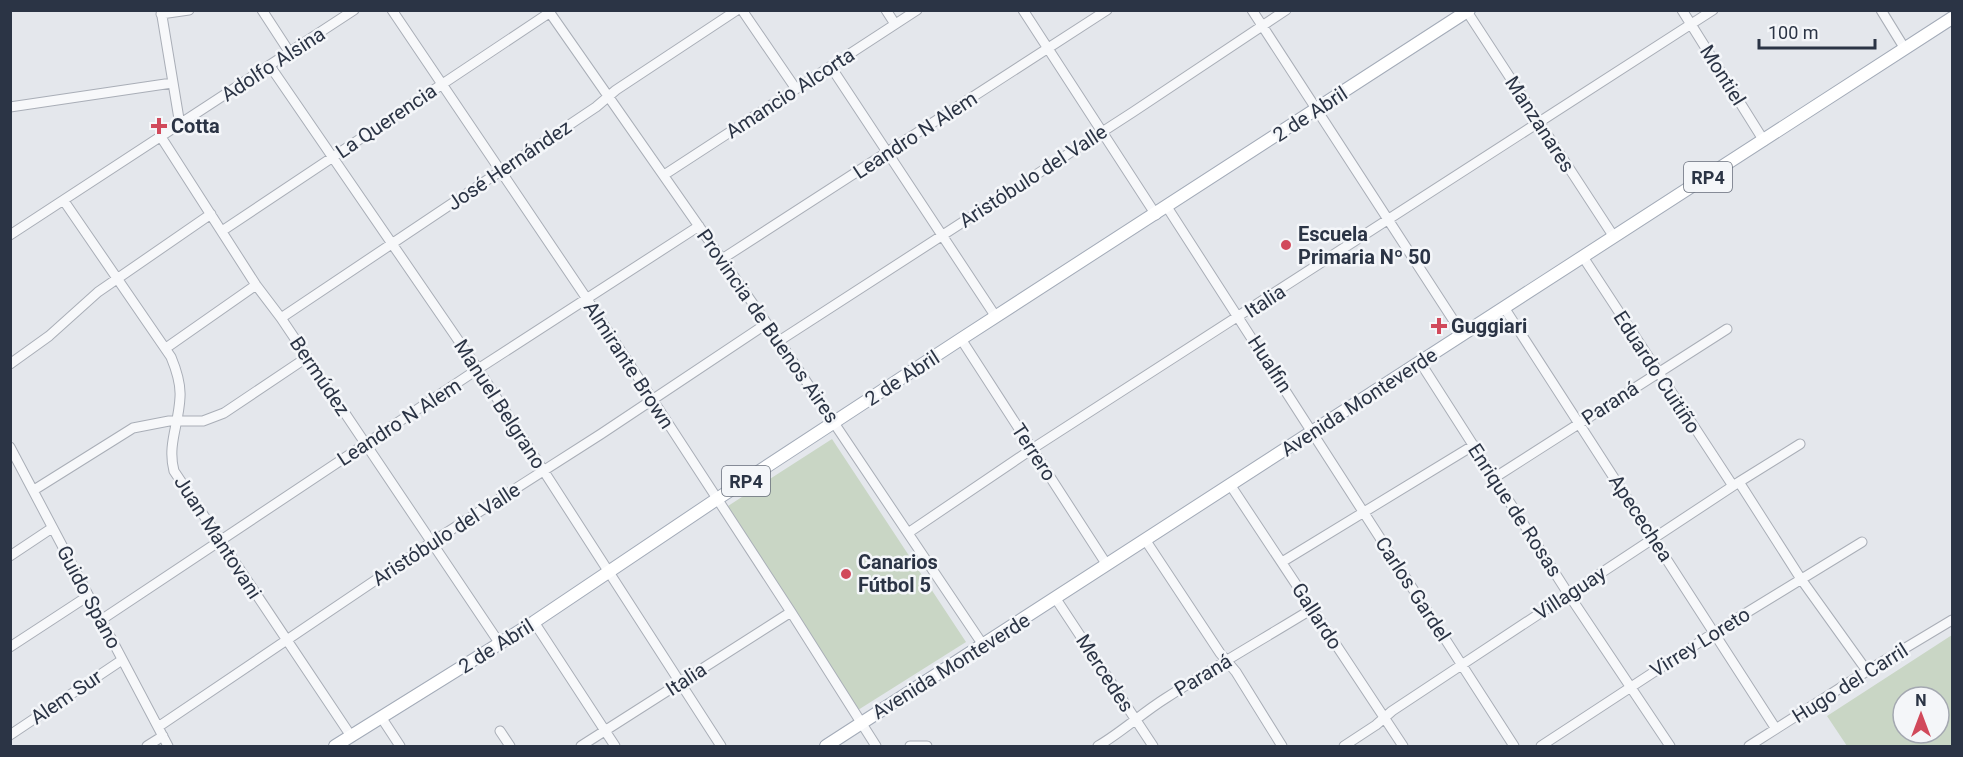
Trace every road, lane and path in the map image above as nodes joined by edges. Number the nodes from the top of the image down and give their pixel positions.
1 (189, 10) edge
2 (262, 10) edge
3 (354, 10) edge
4 (392, 10) edge
5 (737, 10) edge
6 (742, 10) edge
7 (886, 10) edge
8 (917, 10) edge
9 (1023, 10) edge
10 (1107, 10) edge
11 (1252, 10) edge
12 (1286, 10) edge
13 (1682, 10) edge
14 (1713, 10) edge
15 (1881, 10) edge
16 (1468, 11) edge
17 (161, 12) edge
18 (548, 12) edge
19 (1953, 18) edge
20 (895, 24) junction
21 (1691, 25) junction
22 (1262, 26) junction
23 (1048, 48) junction
24 (1905, 49) junction
25 (290, 53) junction
26 (270, 66) junction
27 (831, 67) junction
28 (172, 83) junction
29 (441, 84) junction
30 (796, 89) junction
31 (608, 96) junction
32 (10, 107) edge
33 (1316, 110) junction
34 (1539, 122) junction
35 (180, 125) junction
36 (1102, 131) junction
37 (161, 137) junction
38 (1764, 141) junction
39 (888, 153) junction
40 (333, 157) junction
41 (500, 171) junction
42 (663, 175) junction
43 (64, 201) junction
44 (1167, 207) junction
45 (211, 214) junction
46 (1156, 214) junction
47 (1389, 221) junction
48 (699, 226) junction
49 (222, 231) junction
50 (11, 233) edge
51 (942, 234) junction
52 (1614, 237) junction
53 (392, 244) junction
54 (1582, 257) junction
55 (722, 259) junction
56 (116, 278) junction
57 (256, 285) junction
58 (587, 299) junction
59 (1505, 309) junction
60 (996, 317) junction
61 (1239, 317) junction
62 (281, 318) junction
63 (766, 324) junction
64 (1727, 328) dead end
65 (1463, 335) junction
66 (961, 339) junction
67 (779, 341) junction
68 (166, 348) junction
69 (306, 358) junction
70 (1420, 362) junction
71 (10, 364) edge
72 (478, 369) junction
73 (1657, 372) junction
74 (652, 400) junction
75 (176, 421) junction
76 (835, 423) junction
77 (1579, 423) junction
78 (1313, 432) junction
79 (365, 444) junction
80 (1800, 444) dead end
81 (1474, 446) junction
82 (10, 447) edge
83 (1032, 449) junction
84 (543, 470) junction
85 (1494, 478) junction
86 (1736, 484) junction
87 (1231, 486) junction
88 (34, 490) junction
89 (717, 499) junction
90 (1363, 513) junction
91 (52, 528) junction
92 (908, 533) junction
93 (1654, 538) junction
94 (219, 541) junction
95 (1146, 541) junction
96 (432, 542) junction
97 (1862, 542) dead end
98 (10, 556) edge
99 (1282, 562) junction
100 (1107, 565) junction
101 (609, 572) junction
102 (1801, 579) junction
103 (1569, 595) junction
104 (88, 596) junction
105 (1056, 599) junction
106 (1312, 609) junction
107 (791, 612) junction
108 (101, 620) junction
109 (1952, 620) edge
110 (534, 622) junction
111 (1715, 633) junction
112 (286, 640) junction
113 (500, 644) junction
114 (983, 645) junction
115 (10, 647) edge
116 (122, 660) junction
117 (1227, 660) junction
118 (1463, 664) junction
119 (1867, 671) junction
120 (680, 682) junction
121 (1629, 687) junction
122 (381, 717) junction
123 (1385, 718) junction
124 (1135, 720) junction
125 (862, 723) junction
126 (158, 727) junction
127 (1776, 729) junction
128 (500, 730) dead end
129 (605, 731) junction
130 (10, 735) edge
131 (163, 736) junction
132 (351, 736) junction
133 (147, 747) edge
134 (168, 747) edge
135 (335, 747) edge
136 (400, 747) edge
137 (510, 747) edge
138 (581, 747) edge
139 (615, 747) edge
140 (721, 747) edge
141 (826, 747) edge
142 (876, 747) edge
143 (910, 747) edge
144 (927, 747) edge
145 (1098, 747) edge
146 (1153, 747) edge
147 (1282, 747) edge
148 (1344, 747) edge
149 (1403, 747) edge
150 (1514, 747) edge
151 (1541, 747) edge
152 (1670, 747) edge
153 (1749, 747) edge

1 - 17 street
2 - 25 street
3 - 25 street, Adolfo Alsina
4 - 29 street, Almirante Brown
5 - 31 street, José Hernández
6 - 30 street
7 - 20 street
8 - 20 street, Amancio Alcorta
9 - 23 street
10 - 23 street, Leandro N Alem
11 - 22 street
12 - 22 street, Aristóbulo del Valle
13 - 21 street, Montiel
14 - 21 street, Italia
15 - 24 street
16 - 33 main road, 2 de Abril / RP4
16 - 34 street, Manzanares
17 - 28 street
18 - 29 street, La Querencia
18 - 31 street, Provincia de Buenos Aires
19 - 24 main road, Avenida Monteverde / RP4
20 - 27 street, Amancio Alcorta
21 - 34 street, Italia
21 - 38 street, Montiel
22 - 33 street
22 - 36 street, Aristóbulo del Valle
23 - 36 street
23 - 39 street, Leandro N Alem
24 - 38 main road, Avenida Monteverde / RP4
25 - 26 street, Adolfo Alsina
26 - 35 street, Adolfo Alsina
26 - 40 street, Manuel Belgrano
27 - 30 street, Amancio Alcorta
27 - 39 street
28 - 32 street
28 - 35 street
29 - 40 street, La Querencia
29 - 41 street, Almirante Brown
30 - 42 street, Amancio Alcorta
31 - 41 street, José Hernández
31 - 42 street, Provincia de Buenos Aires
33 - 44 main road, 2 de Abril / RP4
33 - 47 street
34 - 47 street, Italia
34 - 52 street, Manzanares
35 - 37 street, Adolfo Alsina
36 - 46 street
36 - 51 street, Aristóbulo del Valle
37 - 43 street, Adolfo Alsina
37 - 45 street, Bermúdez
38 - 52 main road, Avenida Monteverde / RP4
39 - 51 street
39 - 55 street, Leandro N Alem
40 - 49 street, La Querencia
40 - 53 street, Manuel Belgrano
41 - 53 street, José Hernández
41 - 58 street, Almirante Brown
42 - 48 street, Provincia de Buenos Aires
43 - 50 street, Adolfo Alsina
43 - 56 street, Juan Mantovani
44 - 46 main road, 2 de Abril / RP4
44 - 61 street, Hualfin
45 - 49 street, Bermúdez
45 - 56 street
46 - 60 main road, 2 de Abril / RP4
47 - 61 street, Italia
47 - 65 street
48 - 55 street, Provincia de Buenos Aires
48 - 58 street, Leandro N Alem
49 - 57 street, Bermúdez
51 - 60 street
51 - 67 street, Aristóbulo del Valle
52 - 54 main road, Avenida Monteverde / RP4
53 - 62 street, José Hernández
53 - 72 street, Manuel Belgrano
54 - 59 main road, Avenida Monteverde / RP4
54 - 73 street, Eduardo Cuitiño
55 - 63 street, Provincia de Buenos Aires
56 - 68 street, Juan Mantovani
56 - 71 street
57 - 62 street, Bermúdez
57 - 68 street
58 - 72 street, Leandro N Alem
58 - 74 street, Almirante Brown
59 - 65 main road, Avenida Monteverde / RP4
59 - 77 street, Apecechea
60 - 66 main road, 2 de Abril / RP4
61 - 78 street, Hualfin
61 - 83 street, Italia
62 - 69 street, Bermúdez
63 - 67 street, Provincia de Buenos Aires
63 - 74 street, Aristóbulo del Valle
64 - 73 street, Paraná
65 - 70 main road, Avenida Monteverde / RP4
66 - 76 main road, 2 de Abril / RP4
66 - 83 street, Terrero
67 - 76 street, Provincia de Buenos Aires
68 - 75 street, Juan Mantovani
69 - 75 street
69 - 79 street, Bermúdez
70 - 78 main road, Avenida Monteverde / RP4
70 - 81 street, Enrique de Rosas
72 - 79 street, Leandro N Alem
72 - 84 street, Manuel Belgrano
73 - 77 street, Paraná
73 - 86 street, Eduardo Cuitiño
74 - 84 street, Aristóbulo del Valle
74 - 89 street, Almirante Brown
75 - 88 street
75 - 94 street, Juan Mantovani
76 - 89 main road, 2 de Abril / RP4
76 - 92 street, Provincia de Buenos Aires
77 - 85 street, Paraná
77 - 93 street, Apecechea
78 - 87 main road, Avenida Monteverde / RP4
78 - 90 street, Carlos Gardel
79 - 94 street, Leandro N Alem
79 - 96 street, Bermúdez
80 - 86 street, Villaguay
81 - 85 street, Enrique de Rosas
81 - 90 street
82 - 88 street, Guido Spano
83 - 92 street, Italia
83 - 100 street, Terrero
84 - 96 street, Aristóbulo del Valle
84 - 101 street, Manuel Belgrano
85 - 103 street, Enrique de Rosas
86 - 93 street, Villaguay
86 - 102 street, Eduardo Cuitiño
87 - 95 main road, Avenida Monteverde / RP4
87 - 99 street, Gallardo
88 - 91 street, Guido Spano
89 - 101 main road, 2 de Abril / RP4
89 - 107 street, Almirante Brown
90 - 99 street
90 - 118 street, Carlos Gardel
91 - 98 street
91 - 104 street, Guido Spano
92 - 114 street, Provincia de Buenos Aires
93 - 103 street, Villaguay
93 - 111 street, Apecechea
94 - 108 street, Leandro N Alem
94 - 112 street, Juan Mantovani
95 - 100 main road, Avenida Monteverde / RP4
95 - 117 street
96 - 112 street, Aristóbulo del Valle
96 - 113 street, Bermúdez
97 - 102 street, Virrey Loreto
99 - 106 street, Gallardo
100 - 105 main road, Avenida Monteverde / RP4
101 - 110 main road, 2 de Abril / RP4
101 - 120 street, Manuel Belgrano
102 - 111 street, Virrey Loreto
102 - 119 street, Eduardo Cuitiño
103 - 118 street, Villaguay
103 - 121 street, Enrique de Rosas
104 - 108 street, Guido Spano
104 - 115 street
105 - 114 main road, Avenida Monteverde / RP4
105 - 124 street, Mercedes
106 - 117 street, Paraná
106 - 123 street, Gallardo
107 - 120 street, Italia
107 - 125 street, Almirante Brown
108 - 116 street, Guido Spano
109 - 119 street, Hugo del Carril
110 - 113 main road, 2 de Abril / RP4
110 - 129 street
111 - 121 street, Virrey Loreto
111 - 127 street, Apecechea
112 - 126 street, Aristóbulo del Valle
112 - 132 street, Juan Mantovani
113 - 122 main road, 2 de Abril / RP4
114 - 125 main road, Avenida Monteverde / RP4
116 - 126 street, Guido Spano
116 - 130 street, Alem Sur
117 - 124 street, Paraná
117 - 147 street
118 - 123 street, Villaguay
118 - 150 street, Carlos Gardel
119 - 127 street, Hugo del Carril
120 - 129 street, Italia
120 - 140 street, Manuel Belgrano
121 - 151 street, Virrey Loreto
121 - 152 street, Enrique de Rosas
122 - 132 main road, 2 de Abril / RP4
122 - 136 street
123 - 148 street, Villaguay
123 - 149 street, Gallardo
124 - 145 street, Paraná
124 - 146 street, Mercedes
125 - 141 main road, Avenida Monteverde / RP4
125 - 142 street, Almirante Brown
126 - 131 street, Guido Spano
127 - 153 street, Hugo del Carril
128 - 137 street
129 - 138 street, Italia
129 - 139 street
131 - 133 street
131 - 134 street, Guido Spano
132 - 135 main road, 2 de Abril / RP4
143 - 144 street

